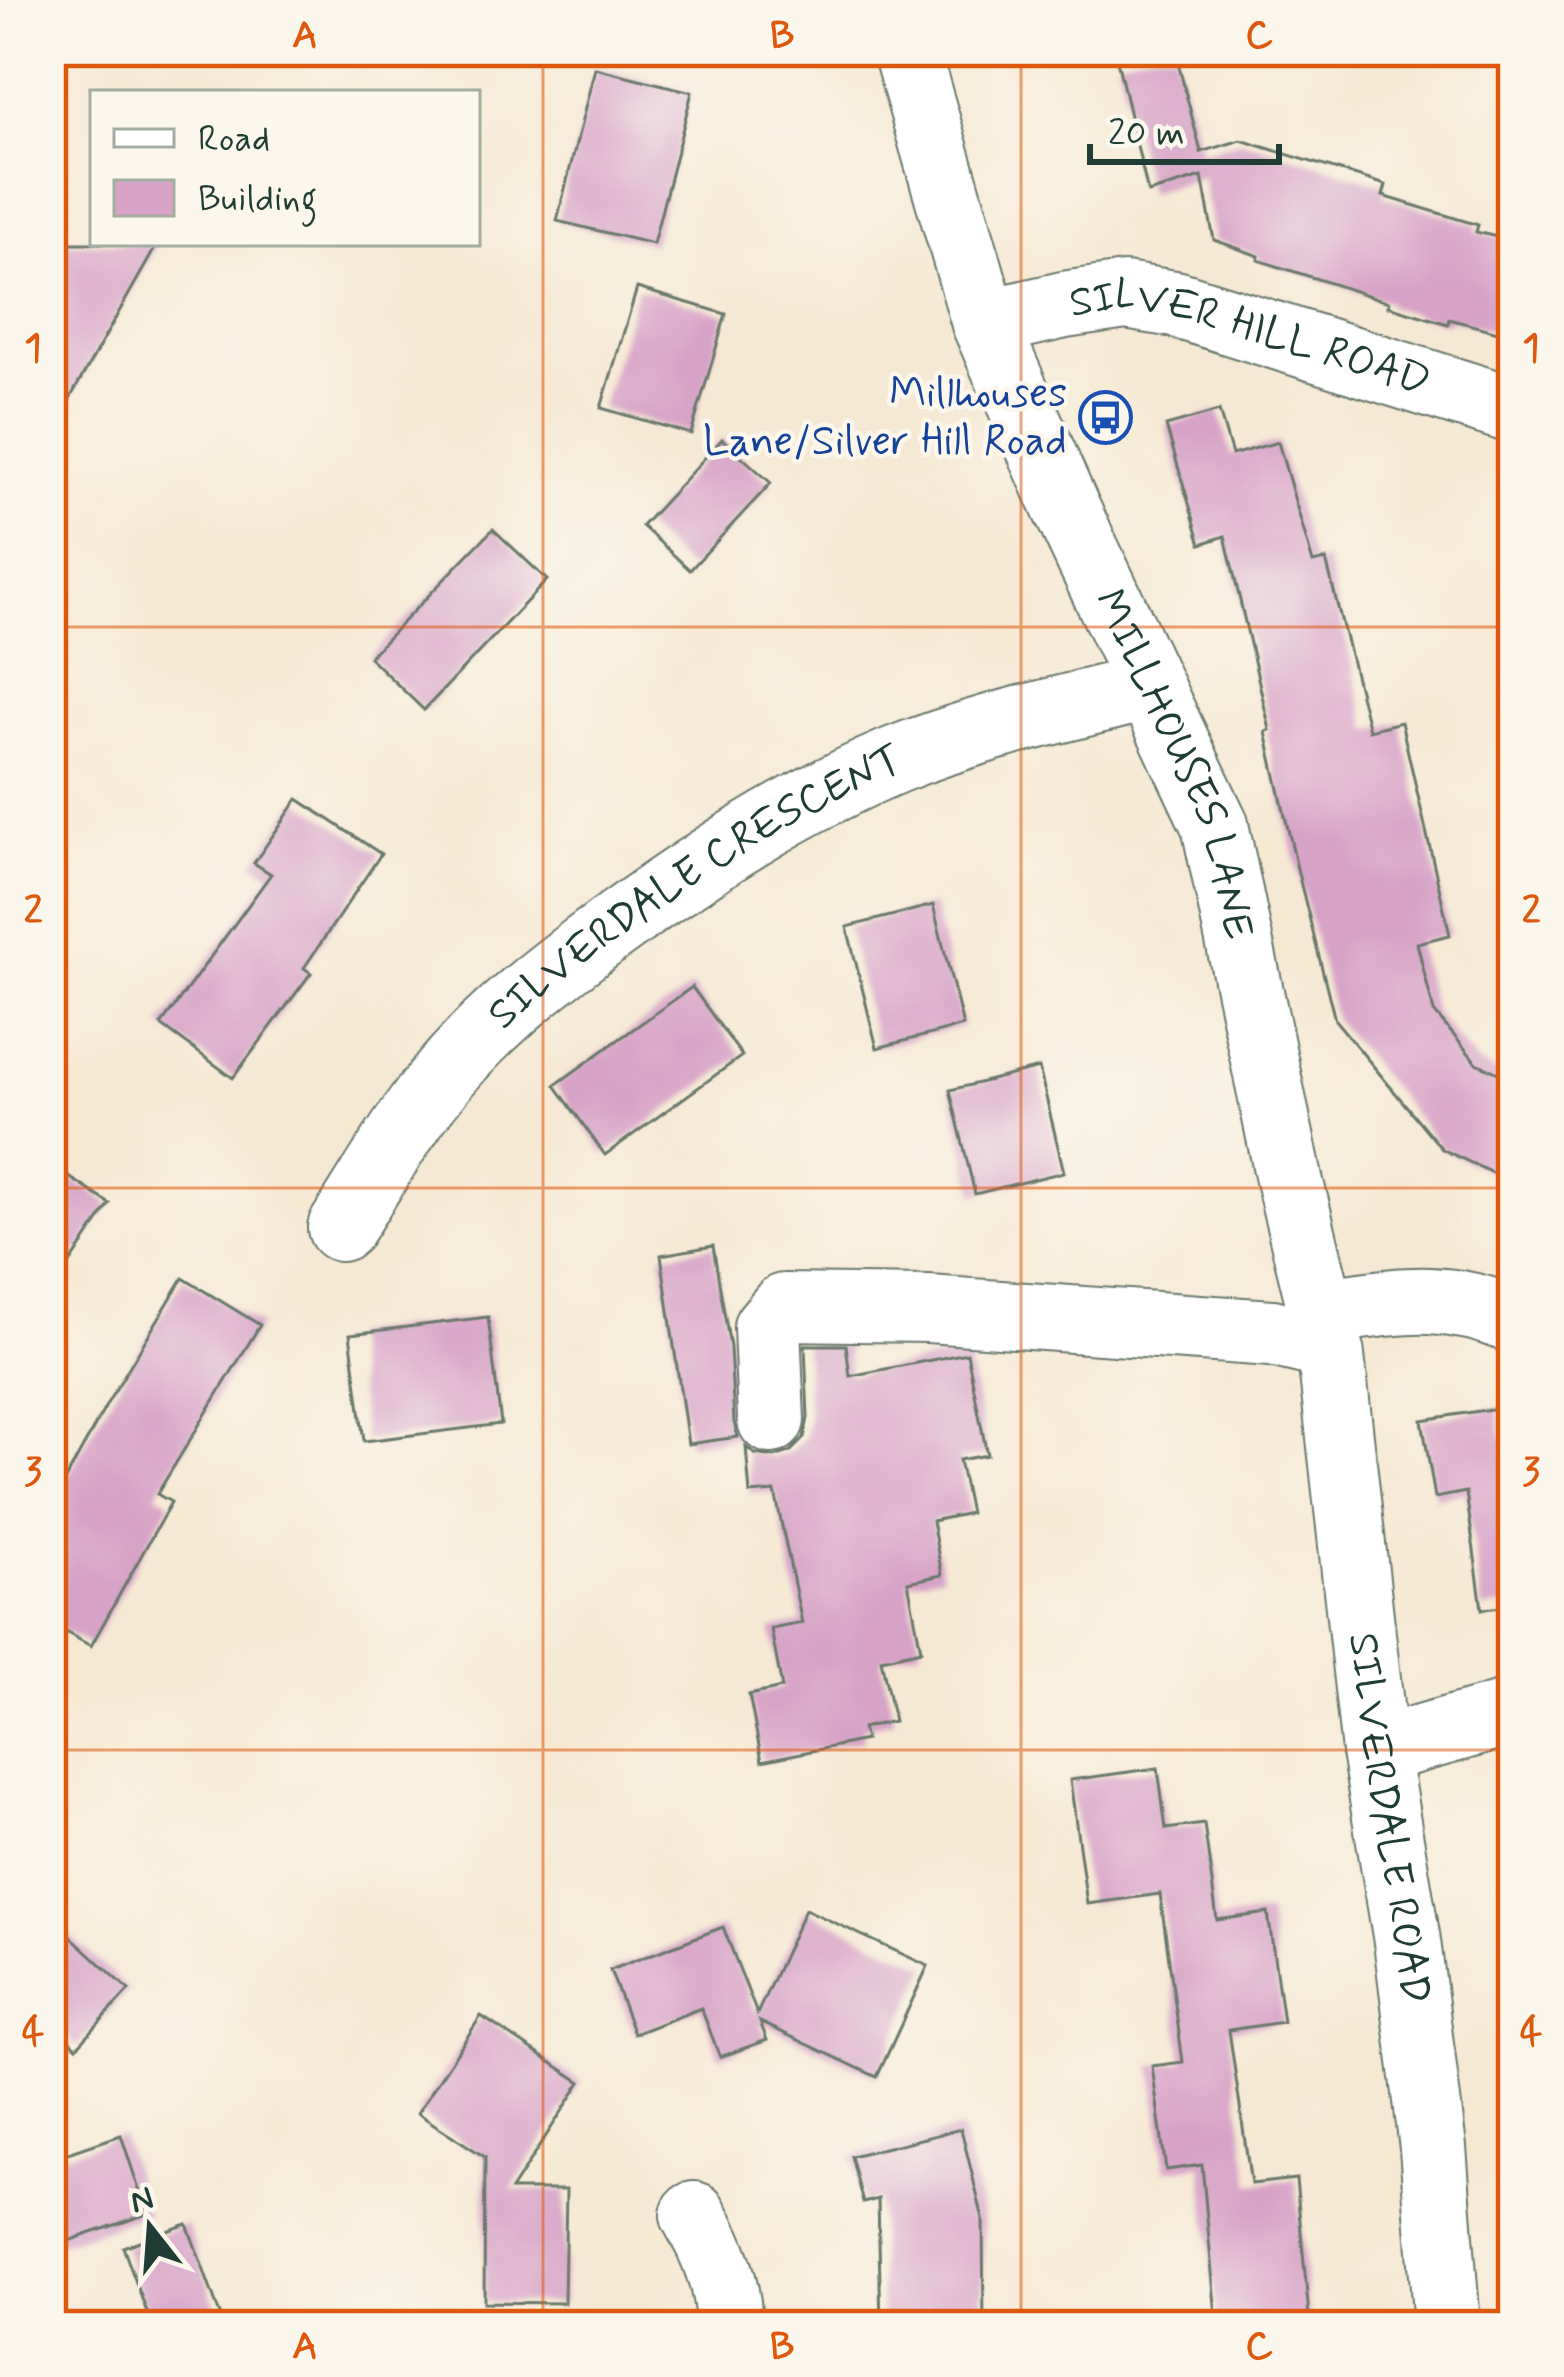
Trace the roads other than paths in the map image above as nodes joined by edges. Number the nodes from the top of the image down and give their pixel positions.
1 (906, 51) edge
2 (985, 323) junction
3 (1513, 410) edge
4 (1149, 687) junction
5 (341, 1228) dead end
6 (1513, 1320) edge
7 (1326, 1329) junction
8 (771, 1420) dead end
9 (1513, 1712) edge
10 (1375, 1751) junction
11 (694, 2215) dead end
12 (729, 2326) edge
13 (1447, 2326) edge

1 - 2 street, MILLHOUSES LANE
2 - 3 street, SILVER HILL ROAD
2 - 4 street, MILLHOUSES LANE
4 - 5 street, SILVERDALE CRESCENT
4 - 7 street, MILLHOUSES LANE
6 - 7 street
7 - 8 street
7 - 10 street, SILVERDALE ROAD
9 - 10 street
10 - 13 street, SILVERDALE ROAD
11 - 12 street

